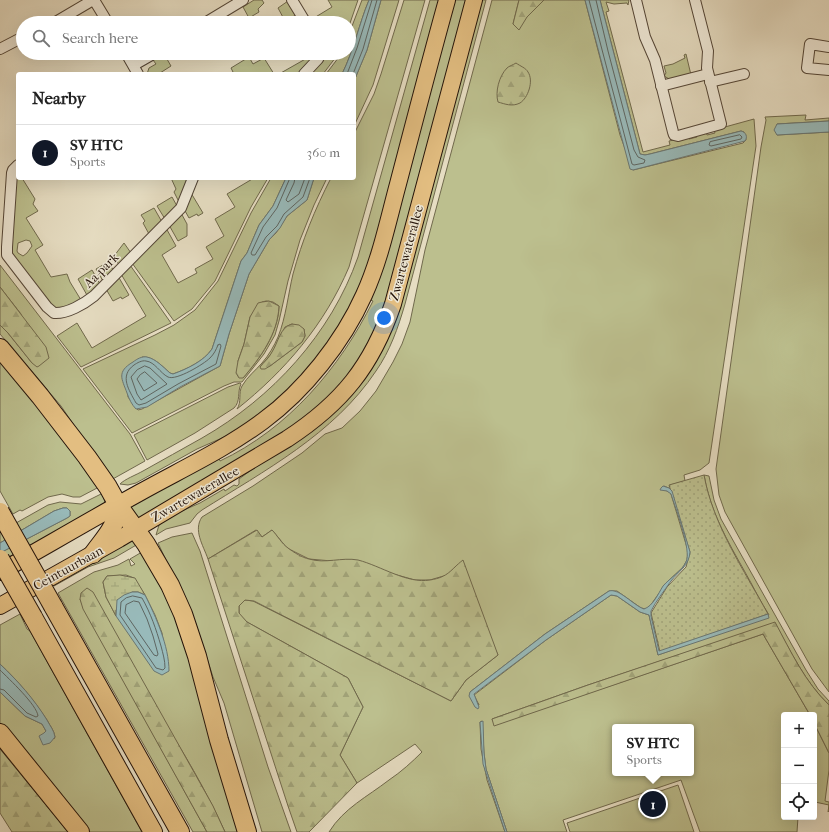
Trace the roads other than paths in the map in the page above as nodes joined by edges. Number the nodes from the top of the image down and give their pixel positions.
1 (94, 0) edge
2 (243, 0) edge
3 (292, 0) edge
4 (447, 0) edge
5 (474, 0) edge
6 (636, 0) edge
7 (695, 0) edge
8 (66, 16) edge
9 (104, 16) edge
10 (217, 16) edge
11 (302, 16) edge
12 (16, 41) edge
13 (829, 47) edge
14 (0, 49) edge
15 (130, 60) edge
16 (147, 60) edge
17 (318, 60) edge
18 (136, 70) edge
19 (829, 70) edge
20 (306, 72) edge
21 (744, 74) dead end
22 (709, 78) junction
23 (661, 86) junction
24 (16, 168) edge
25 (192, 180) edge
26 (0, 348) edge
27 (118, 505) junction
28 (0, 512) edge
29 (135, 530) junction
30 (93, 554) junction
31 (0, 559) edge
32 (0, 572) edge
33 (0, 606) edge
34 (0, 733) edge
35 (80, 832) edge
36 (153, 832) edge
37 (180, 832) edge
38 (247, 832) edge

1 - 8 street
1 - 9 street
2 - 10 street
3 - 11 street
4 - 27 main road, Zwartewaterallee
5 - 29 main road, Zwartewaterallee
6 - 23 street
7 - 22 street
12 - 14 street
13 - 19 street
15 - 18 street
16 - 18 street
17 - 20 street
21 - 22 street
22 - 23 street
22 - 23 street
24 - 25 street, Aa-park
26 - 27 highway
27 - 29 highway
27 - 30 highway
27 - 32 main road
28 - 37 highway, bridge
29 - 30 main road, Ceintuurbaan
29 - 38 highway
30 - 33 main road, Ceintuurbaan
31 - 36 highway, bridge
34 - 35 highway

